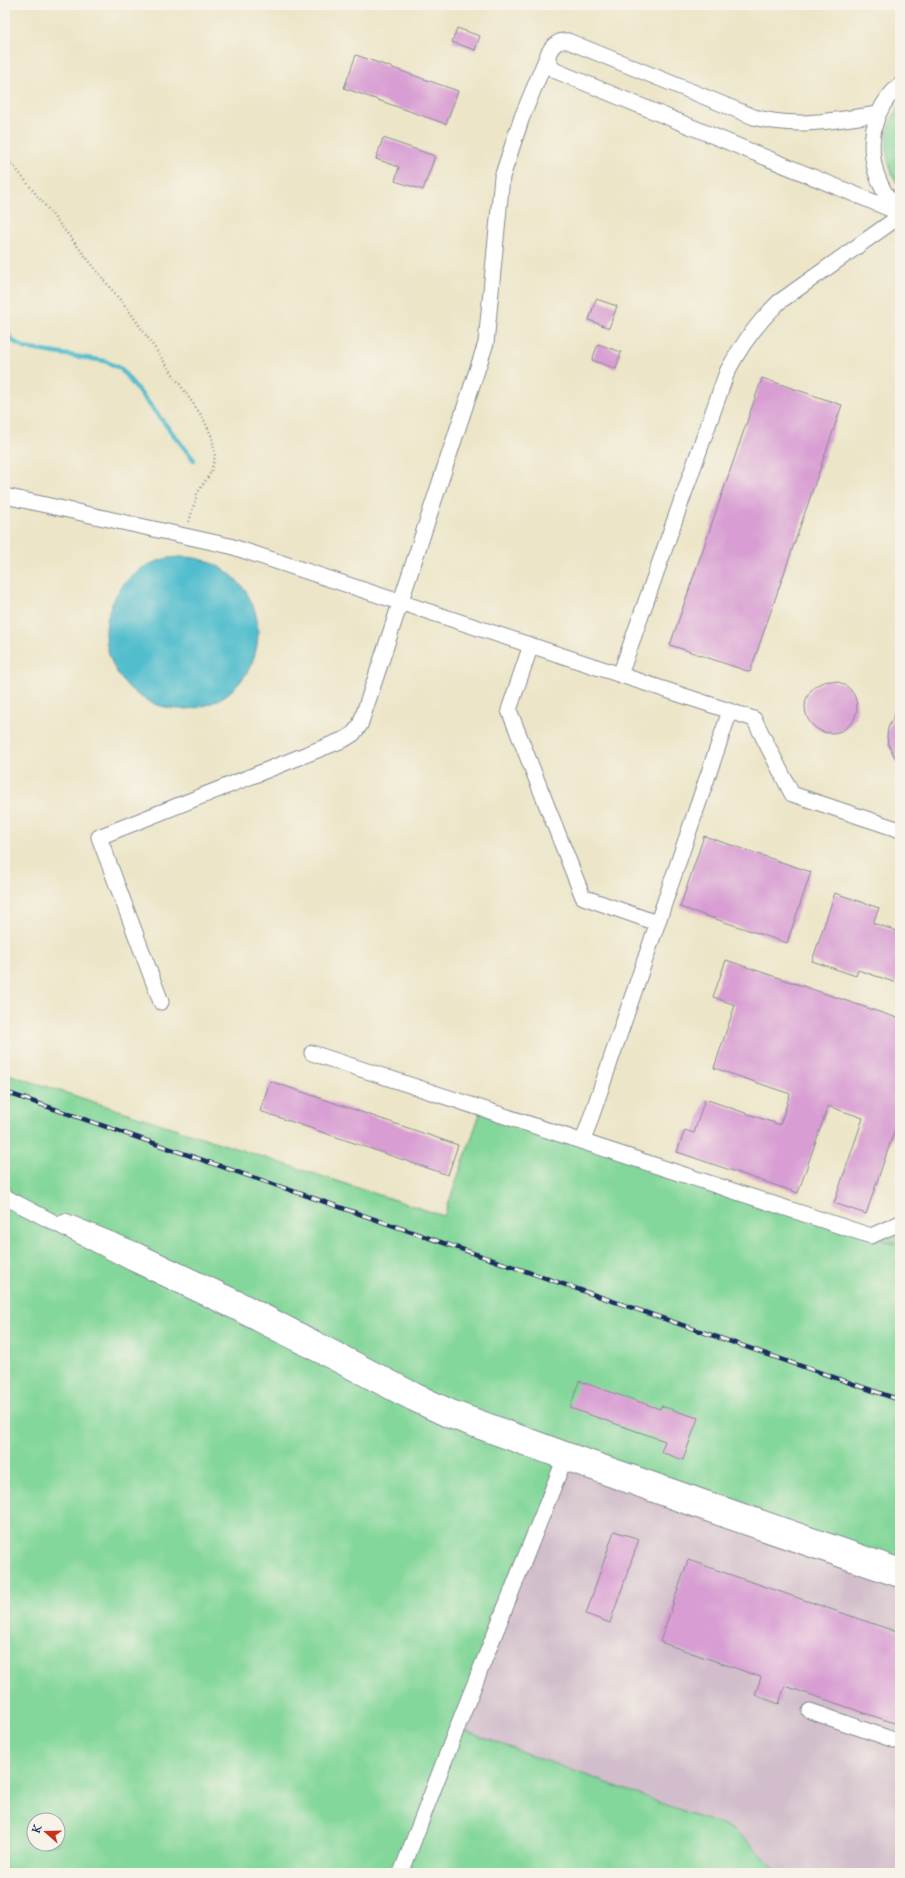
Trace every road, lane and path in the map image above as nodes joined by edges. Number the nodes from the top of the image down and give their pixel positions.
1 (549, 52) junction
2 (556, 72) junction
3 (900, 85) edge
4 (878, 114) junction
5 (522, 117) junction
6 (5, 155) edge
7 (900, 214) edge
8 (5, 496) edge
9 (185, 536) junction
10 (400, 602) junction
11 (531, 645) junction
12 (620, 675) junction
13 (730, 711) junction
14 (900, 830) edge
15 (657, 922) junction
16 (160, 1002) dead end
17 (312, 1053) dead end
18 (583, 1141) junction
19 (5, 1197) edge
20 (26, 1207) junction
21 (900, 1223) edge
22 (563, 1463) junction
23 (900, 1566) edge
24 (900, 1580) edge
25 (810, 1711) dead end
26 (900, 1742) edge
27 (401, 1873) edge

1 - 2 street
1 - 4 street
1 - 5 street
2 - 5 street
2 - 7 street
3 - 4 street
4 - 7 street
5 - 10 street
6 - 9 path
7 - 12 street
8 - 9 street
9 - 10 street
10 - 11 street
10 - 16 street
11 - 12 street
11 - 15 street
12 - 13 street
13 - 14 street
13 - 15 street
15 - 18 street
17 - 18 street
18 - 21 street
19 - 20 street
20 - 22 street
20 - 23 street
22 - 24 street
22 - 27 street
25 - 26 street

